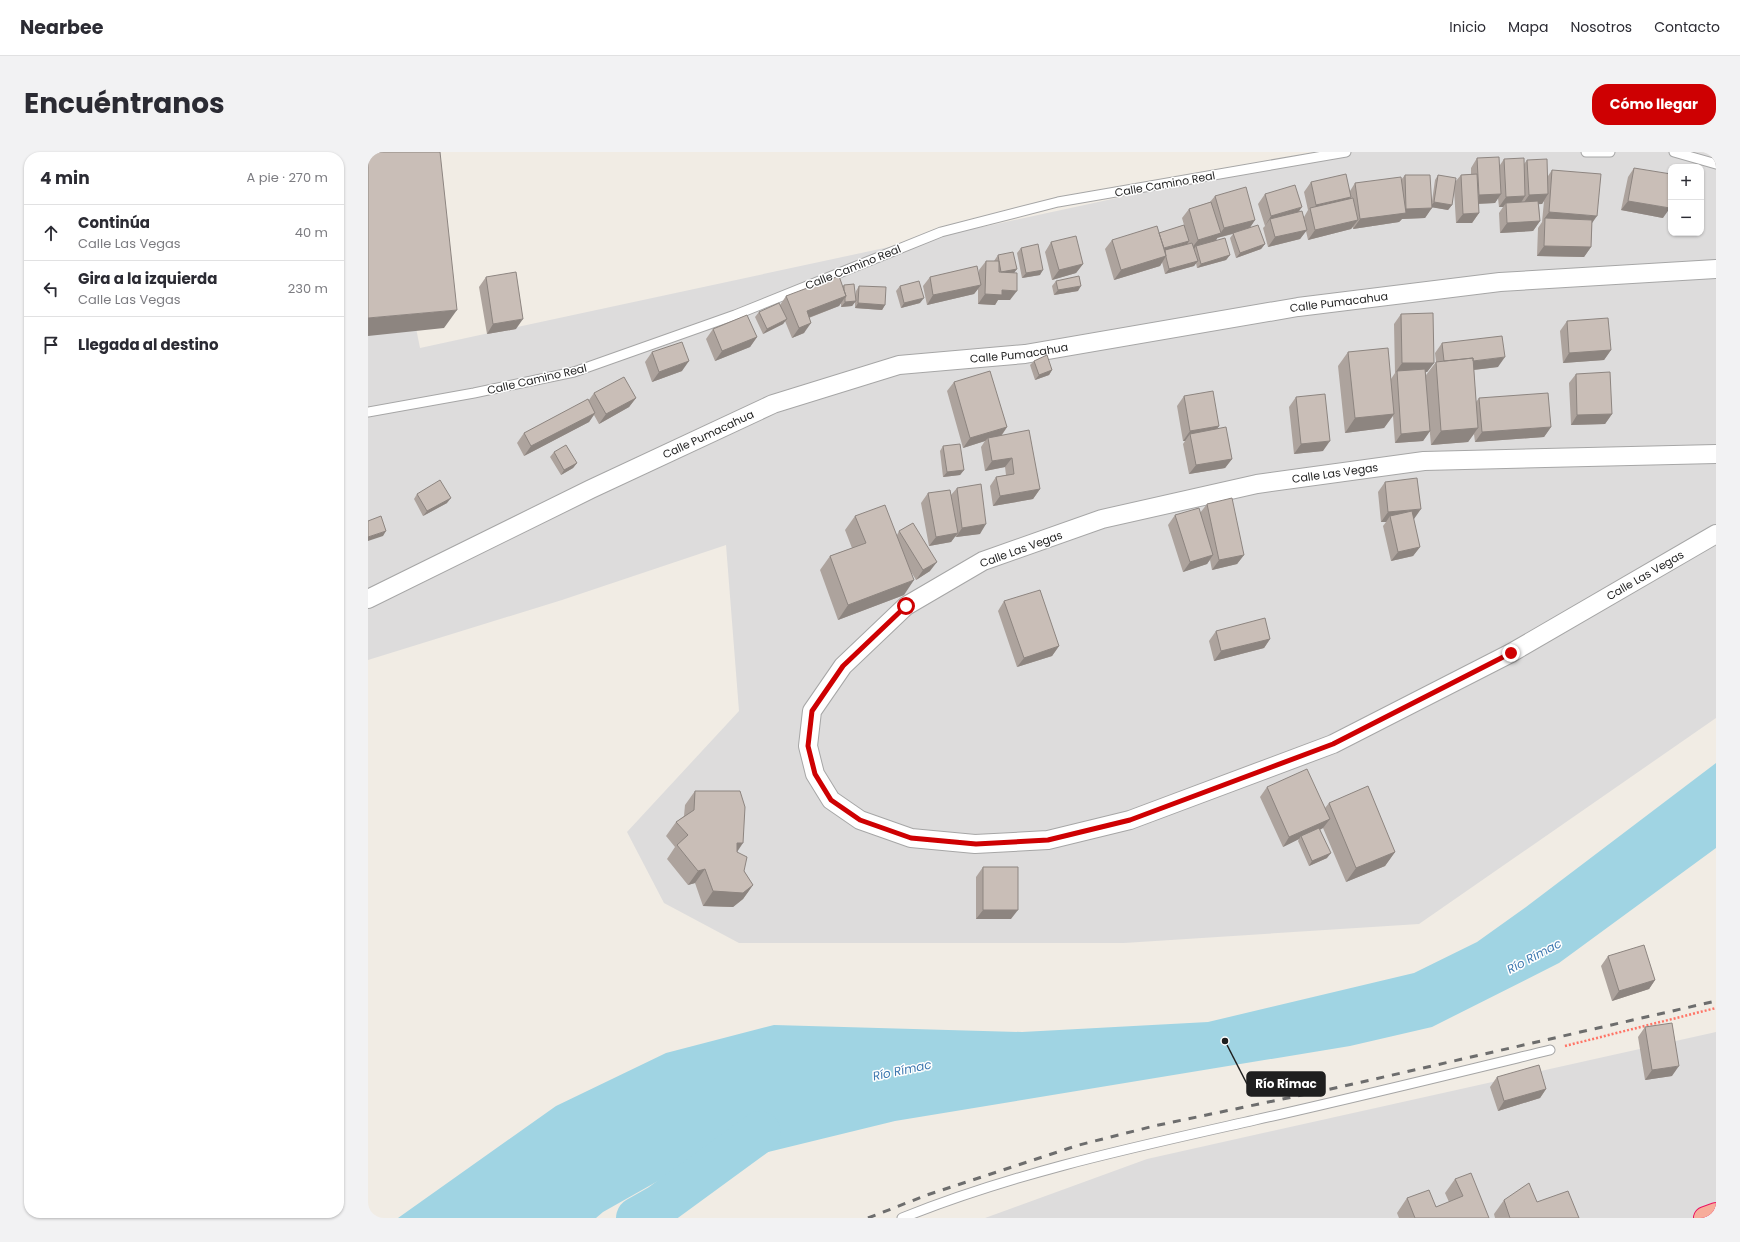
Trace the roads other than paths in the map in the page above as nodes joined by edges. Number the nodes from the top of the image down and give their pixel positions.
1 (1346, 152) edge
2 (1586, 152) edge
3 (1610, 152) edge
4 (1674, 152) edge
5 (1716, 164) edge
6 (1716, 269) edge
7 (368, 412) edge
8 (1716, 454) edge
9 (1716, 534) edge
10 (368, 599) edge
11 (1550, 1050) road end
12 (1716, 1214) edge
13 (902, 1218) edge
14 (1705, 1218) edge

1 - 7 lane, Calle Camino Real
2 - 3 lane
4 - 5 lane
6 - 10 street, Calle Pumacahua
8 - 9 street, Calle Las Vegas
11 - 13 lane
12 - 14 highway

